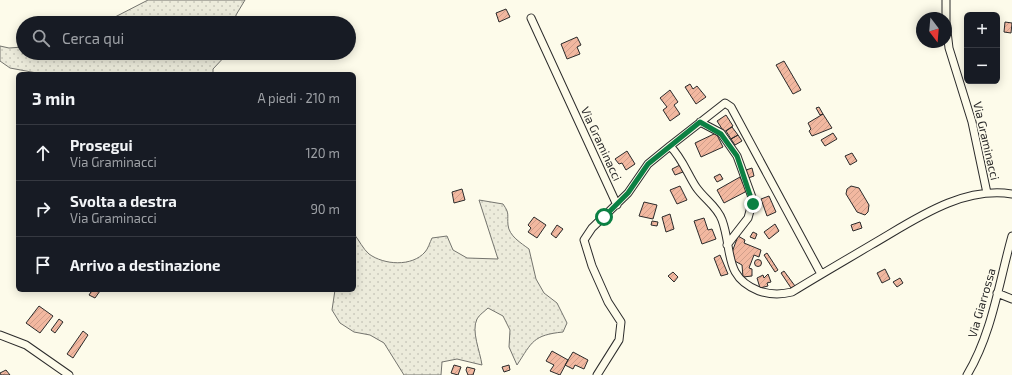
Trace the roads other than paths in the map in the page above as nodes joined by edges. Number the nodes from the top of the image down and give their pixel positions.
1 (946, 0) edge
2 (531, 18) dead end
3 (700, 122) junction
4 (670, 146) junction
5 (987, 193) junction
6 (1012, 194) edge
7 (617, 205) junction
8 (1012, 236) edge
9 (727, 245) junction
10 (1010, 254) edge
11 (821, 274) junction
12 (997, 293) junction
13 (1012, 299) edge
14 (0, 335) edge
15 (69, 375) edge
16 (597, 375) edge
17 (967, 375) edge

1 - 5 street, Via Graminacci
2 - 7 street, Via Graminacci
3 - 4 street, Via Graminacci
3 - 9 street
3 - 11 street, Via Graminacci
4 - 7 street, Via Graminacci
4 - 9 street, Via Graminacci
5 - 6 street, Via Graminacci
5 - 11 street, Via Graminacci
7 - 16 street
8 - 10 street, Via Giarrossa
9 - 11 street, Via Graminacci
10 - 12 street, Via Giarrossa
12 - 13 street
12 - 17 street, Via Giarrossa
14 - 15 street

